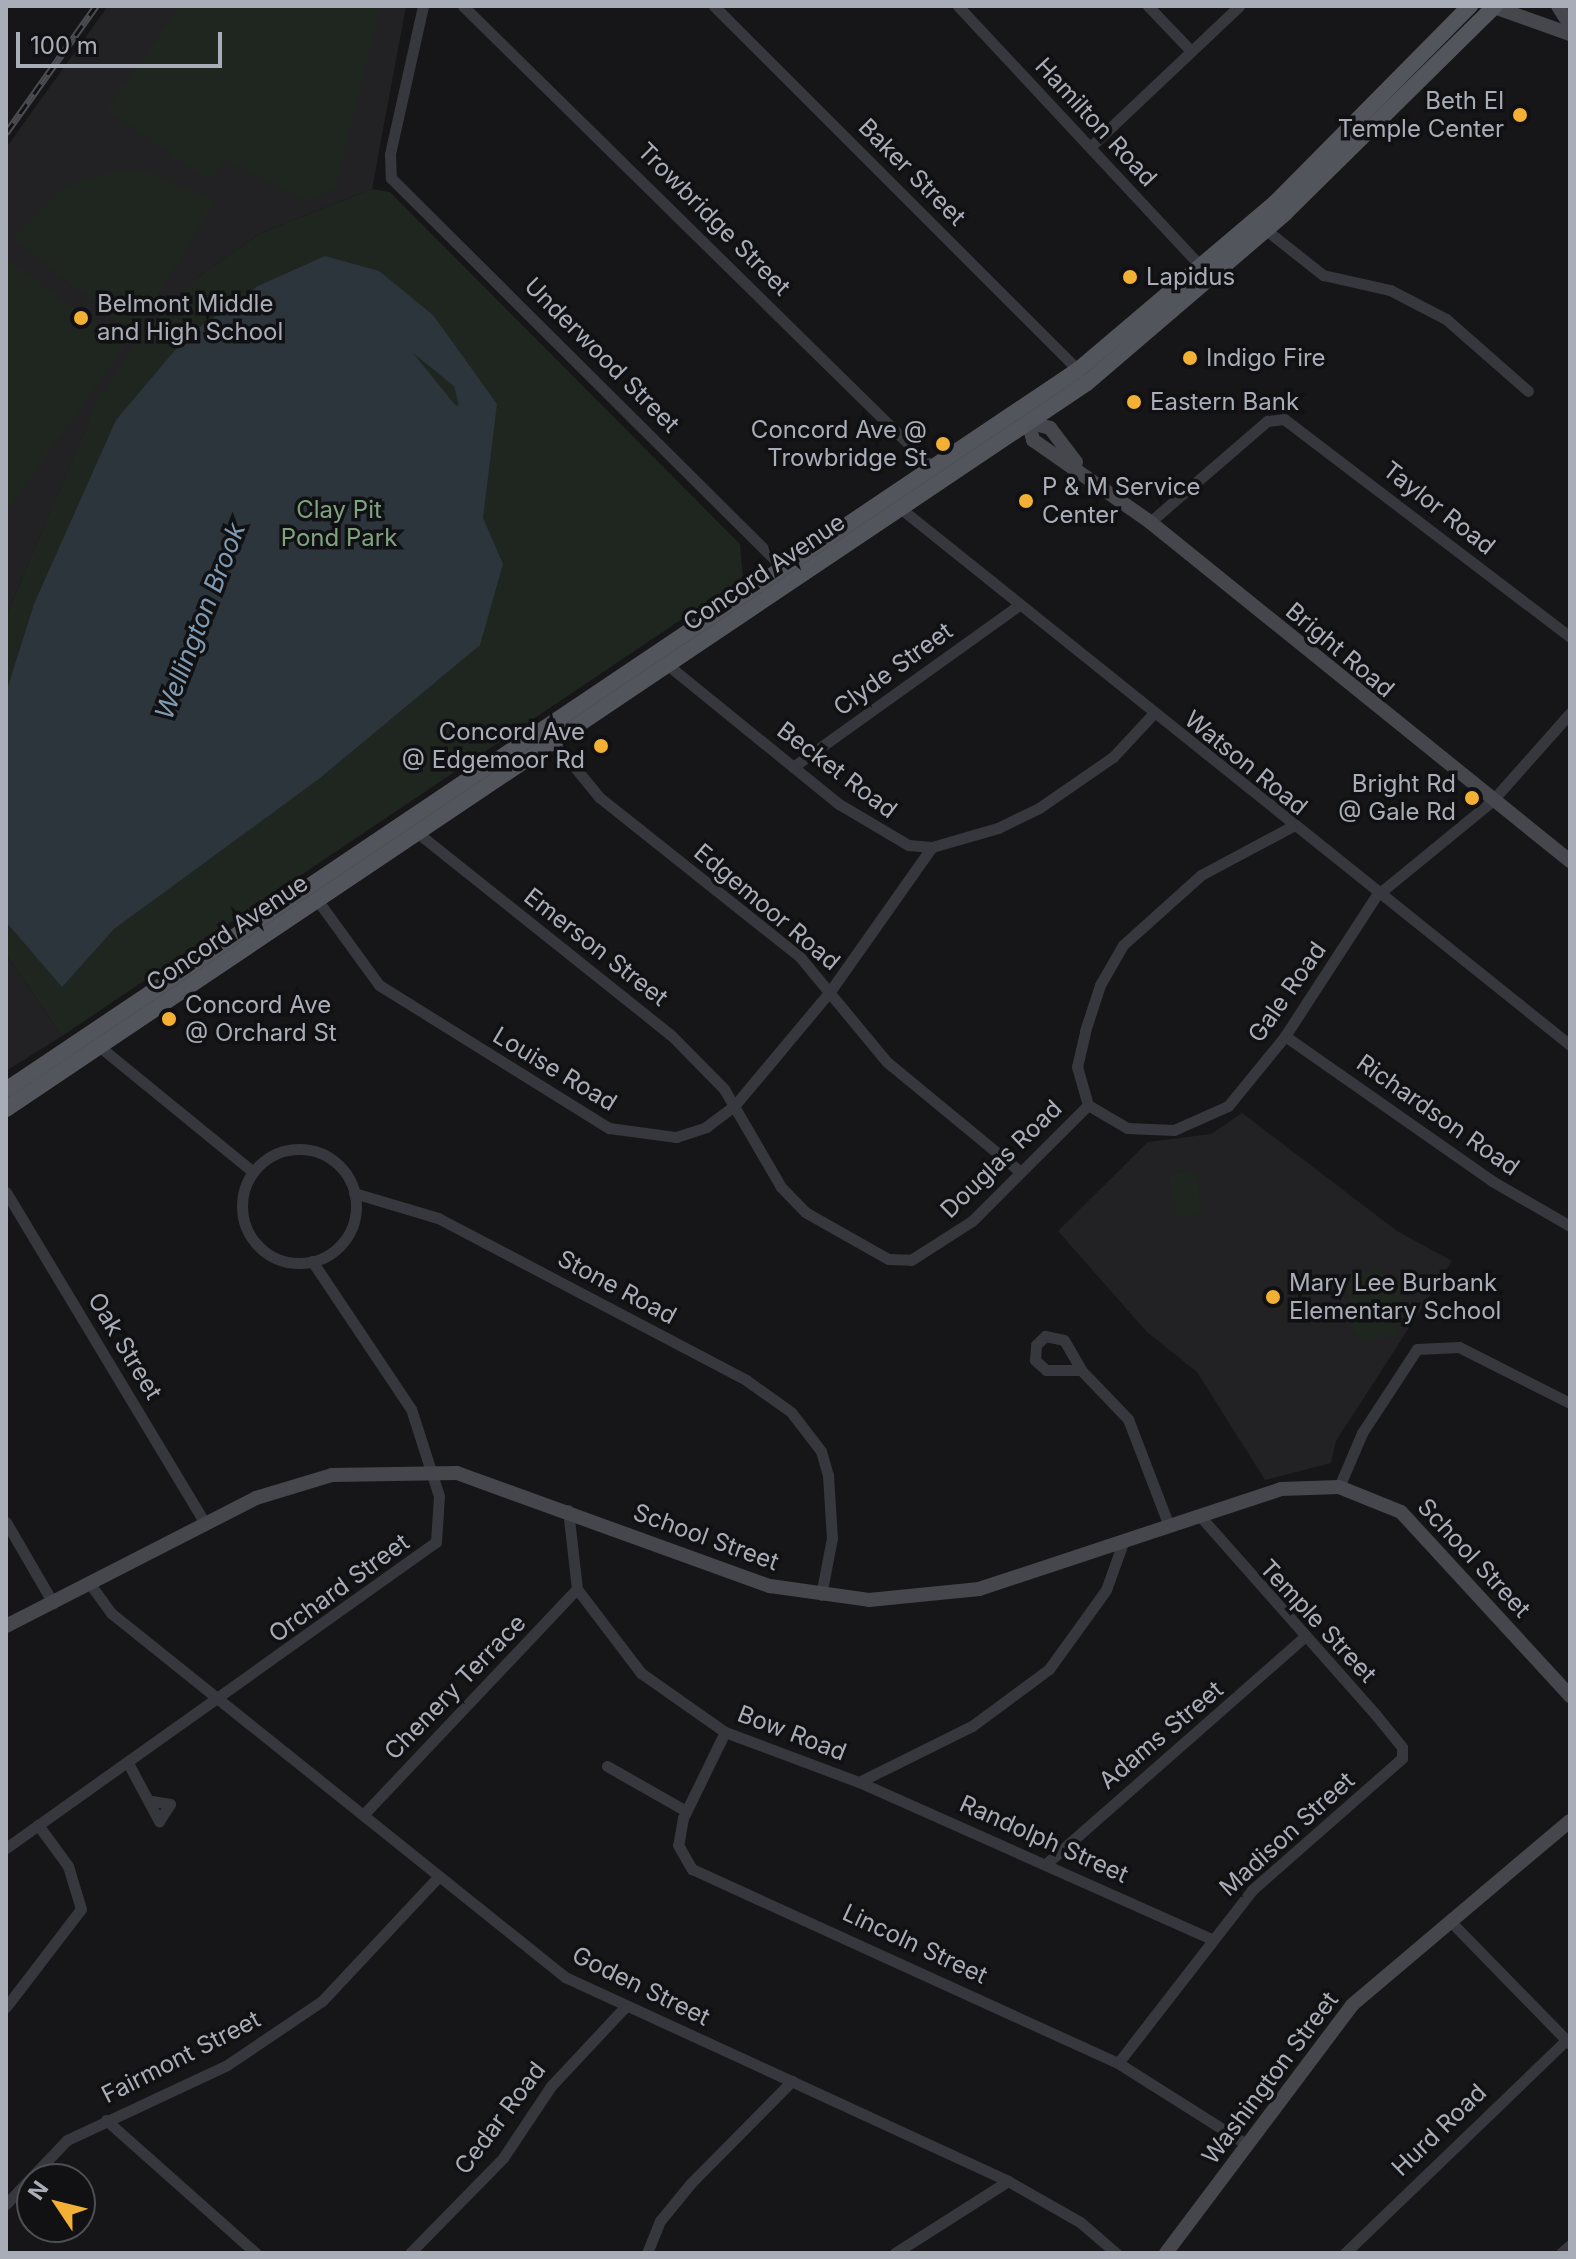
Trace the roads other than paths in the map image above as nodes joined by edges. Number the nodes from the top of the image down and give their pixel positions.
1 (423, 6) edge
2 (463, 6) edge
3 (714, 6) edge
4 (958, 6) edge
5 (1148, 6) edge
6 (1239, 6) edge
7 (1470, 6) edge
8 (1494, 6) edge
9 (1558, 6) edge
10 (1570, 25) edge
11 (1570, 34) edge
12 (1191, 51) junction
13 (1090, 147) junction
14 (1266, 230) junction
15 (1202, 268) junction
16 (1082, 377) junction
17 (1528, 391) dead end
18 (1022, 416) junction
19 (937, 472) junction
20 (894, 503) junction
21 (1150, 522) junction
22 (788, 575) junction
23 (1018, 606) junction
24 (1570, 637) edge
25 (662, 661) junction
26 (1570, 713) edge
27 (1152, 715) junction
28 (551, 736) junction
29 (793, 767) junction
30 (1492, 801) junction
31 (406, 823) junction
32 (1291, 827) junction
33 (419, 834) junction
34 (932, 847) junction
35 (1570, 861) edge
36 (313, 895) junction
37 (1376, 896) junction
38 (831, 990) junction
39 (1285, 1036) junction
40 (1570, 1045) edge
41 (100, 1047) junction
42 (6, 1090) edge
43 (735, 1105) junction
44 (1088, 1105) junction
45 (6, 1109) edge
46 (1019, 1171) junction
47 (253, 1172) junction
48 (6, 1192) edge
49 (354, 1193) junction
50 (1570, 1226) edge
51 (312, 1261) junction
52 (1081, 1370) dead end
53 (1570, 1403) edge
54 (432, 1471) junction
55 (1339, 1487) junction
56 (568, 1510) junction
57 (1199, 1515) junction
58 (6, 1522) edge
59 (205, 1523) junction
60 (1169, 1526) junction
61 (1122, 1545) junction
62 (90, 1584) junction
63 (577, 1589) junction
64 (821, 1595) junction
65 (53, 1603) junction
66 (6, 1626) edge
67 (1303, 1638) junction
68 (1570, 1696) edge
69 (221, 1698) junction
70 (725, 1732) junction
71 (1403, 1756) joint
72 (129, 1765) junction
73 (607, 1766) dead end
74 (859, 1782) junction
75 (153, 1801) dead end
76 (686, 1811) junction
77 (363, 1815) junction
78 (1570, 1821) edge
79 (38, 1825) junction
80 (6, 1848) edge
81 (1047, 1863) junction
82 (439, 1876) junction
83 (1454, 1925) junction
84 (1210, 1938) junction
85 (6, 2007) edge
86 (624, 2008) junction
87 (1568, 2042) edge
88 (1118, 2063) junction
89 (792, 2081) junction
90 (106, 2120) junction
91 (1246, 2144) junction
92 (1008, 2181) junction
93 (6, 2204) edge
94 (1570, 2245) edge
95 (898, 2252) edge
96 (256, 2253) edge
97 (410, 2253) edge
98 (647, 2253) edge
99 (1116, 2253) edge
100 (1166, 2253) edge
101 (1345, 2253) edge
102 (1561, 2253) edge

1 - 22 street, Underwood Street
2 - 19 street, Trowbridge Street
3 - 16 street, Baker Street
4 - 13 street, Hamilton Road
5 - 12 street
6 - 12 street
7 - 15 main road, Concord Avenue
8 - 11 street
8 - 14 main road, Concord Avenue
9 - 10 street
12 - 13 street
13 - 15 street, Hamilton Road
14 - 16 main road, Concord Avenue
14 - 17 street
15 - 16 main road, Concord Avenue
16 - 18 main road, Concord Avenue
18 - 19 main road, Concord Avenue
18 - 21 street, Bright Road
19 - 20 main road, Concord Avenue
20 - 22 main road, Concord Avenue
20 - 23 street, Watson Road
21 - 24 street, Taylor Road
21 - 30 street, Bright Road
22 - 25 main road, Concord Avenue
23 - 27 street, Watson Road
23 - 29 street, Clyde Street
25 - 28 main road, Concord Avenue
25 - 29 street, Becket Road
26 - 30 street, Gale Road
27 - 32 street, Watson Road
27 - 34 street
28 - 31 main road, Concord Avenue
28 - 33 main road, Concord Avenue
28 - 38 street, Edgemoor Road
29 - 34 street, Becket Road
30 - 35 street, Bright Road
30 - 37 street, Gale Road
31 - 33 main road
31 - 36 main road, Concord Avenue
32 - 37 street, Watson Road
32 - 44 street, Douglas Road
33 - 36 main road, Concord Avenue
33 - 43 street, Emerson Street
34 - 38 street, Louise Road
36 - 41 main road, Concord Avenue
36 - 42 main road, Concord Avenue
36 - 43 street, Louise Road
37 - 39 street, Gale Road
37 - 40 street, Watson Road
38 - 43 street, Louise Road
38 - 46 street, Edgemoor Road
39 - 44 street, Gale Road
39 - 50 street, Richardson Road
41 - 45 main road, Concord Avenue
41 - 47 street
43 - 46 street, Douglas Road
44 - 46 street, Douglas Road
47 - 49 street
47 - 51 street
48 - 59 street, Oak Street
49 - 51 street
49 - 64 street, Stone Road
51 - 54 street, Orchard Street
52 - 60 street
53 - 55 street
54 - 56 street, School Street
54 - 59 street, School Street
54 - 69 street, Orchard Street
55 - 57 street, School Street
55 - 68 street, School Street
56 - 63 street
56 - 64 street, School Street
57 - 60 street, School Street
57 - 67 street, Temple Street
58 - 65 street
59 - 62 street, School Street
60 - 61 street, School Street
61 - 64 street, School Street
61 - 74 street, Bow Road
62 - 65 street, School Street
62 - 69 street, Goden Street
63 - 70 street, Bow Road
63 - 77 street, Chenery Terrace
65 - 66 street, School Street
67 - 71 street, Temple Street
67 - 81 street, Adams Street
69 - 72 street, Orchard Street
69 - 77 street, Goden Street
70 - 74 street, Bow Road
70 - 76 street, Lincoln Street
71 - 84 street, Madison Street
72 - 75 street
72 - 79 street, Orchard Street
73 - 76 street
74 - 81 street, Randolph Street
76 - 88 street, Lincoln Street
77 - 82 street, Goden Street
78 - 83 street, Washington Street
79 - 80 street, Orchard Street
79 - 85 street
81 - 84 street, Randolph Street
82 - 86 street, Goden Street
82 - 90 street, Fairmont Street
83 - 87 street
83 - 91 street, Washington Street
84 - 88 street, Madison Street
86 - 89 street, Goden Street
86 - 97 street, Cedar Road
87 - 101 street, Hurd Road
88 - 91 street, Lincoln Street
89 - 92 street, Goden Street
89 - 98 street
90 - 93 street, Fairmont Street
90 - 96 street
91 - 100 street, Washington Street
92 - 95 street
92 - 99 street, Goden Street
94 - 102 street

